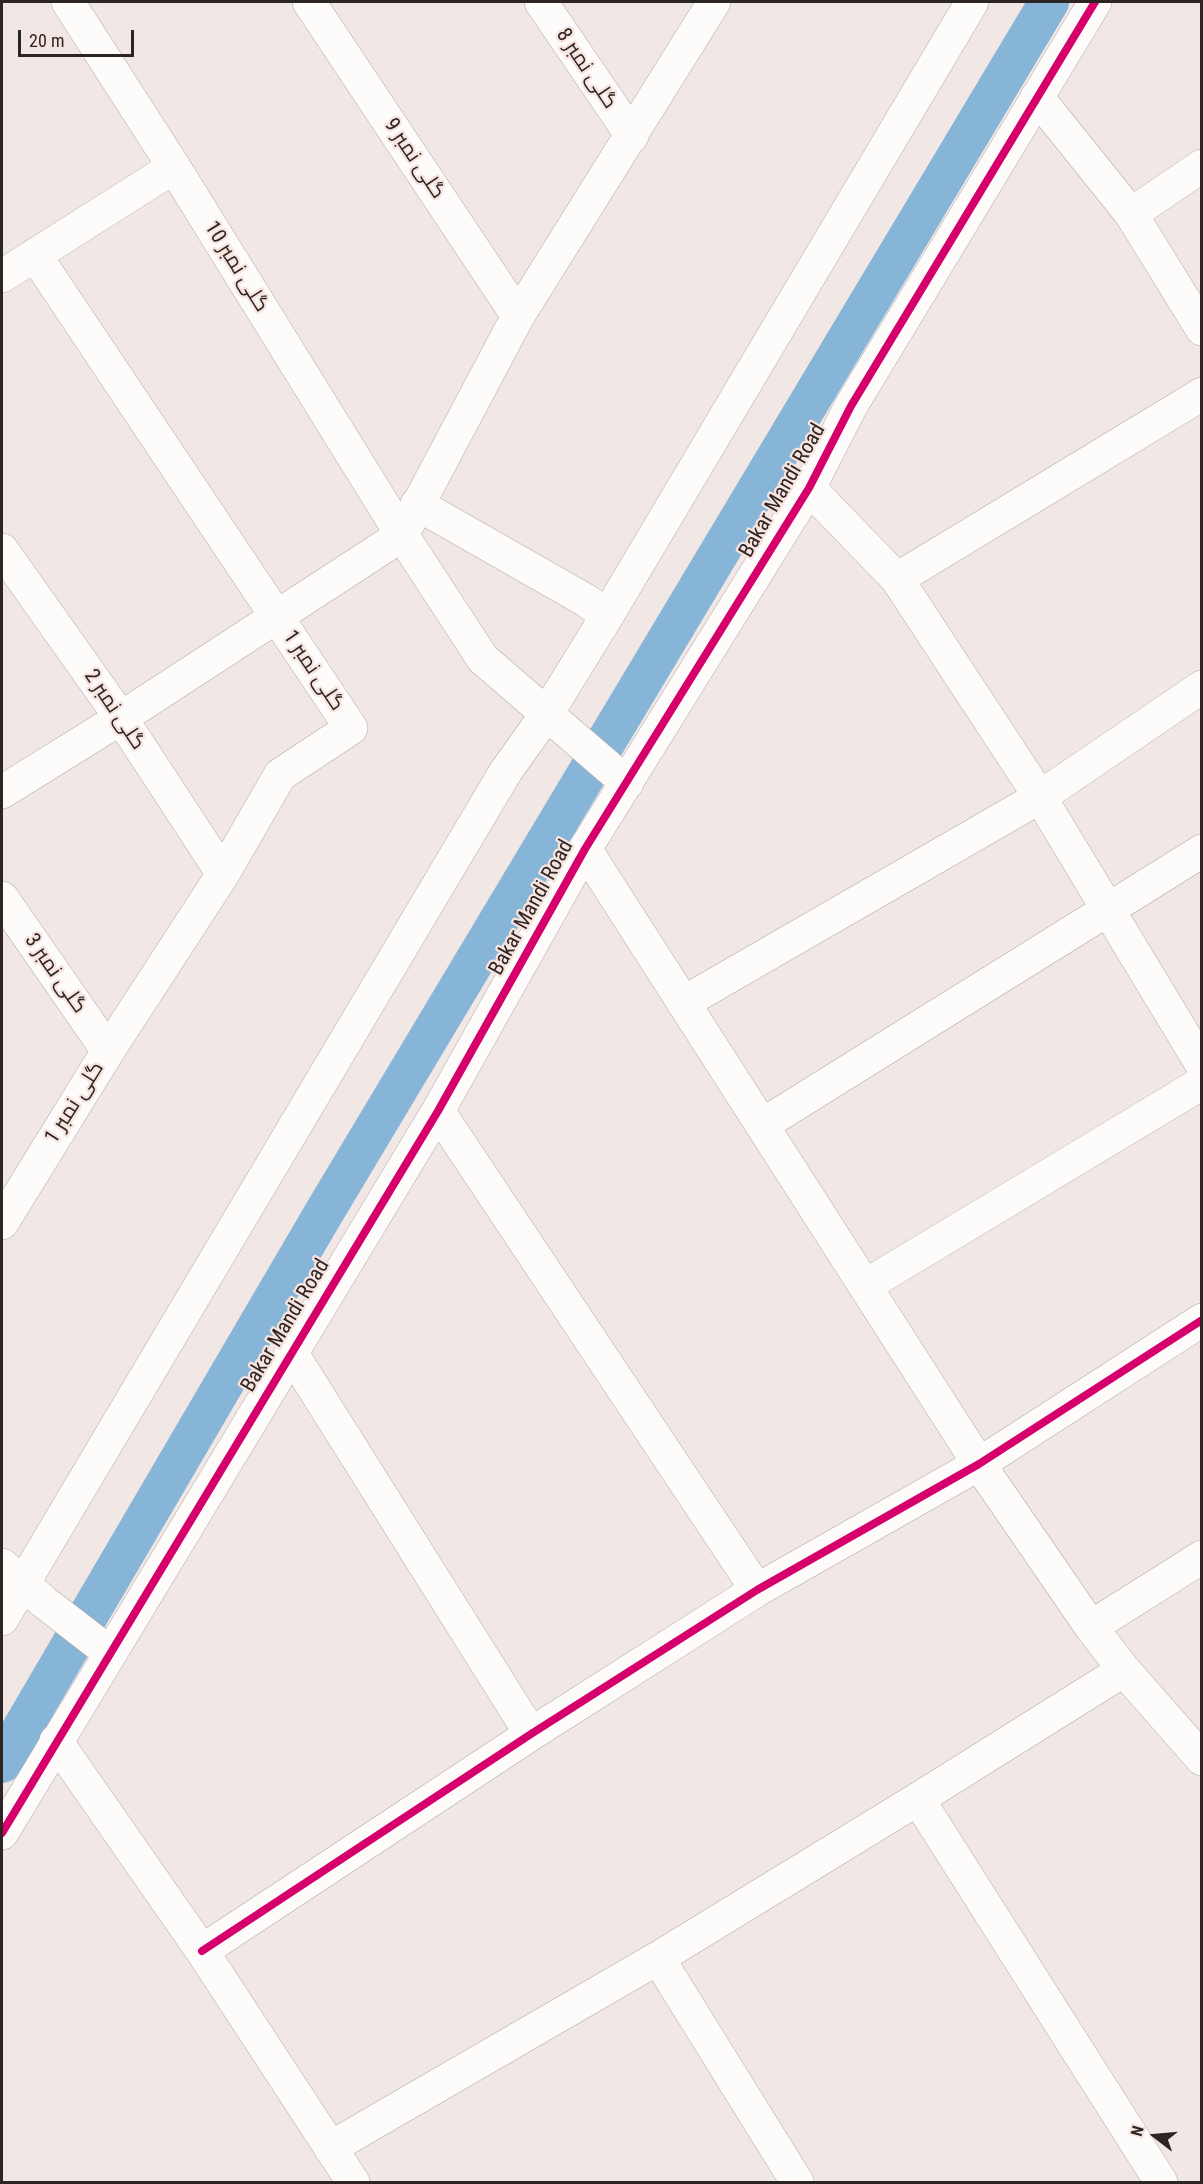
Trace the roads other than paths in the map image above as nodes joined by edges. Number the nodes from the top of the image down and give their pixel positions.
1 (68, 2) edge
2 (309, 2) edge
3 (541, 2) edge
4 (714, 2) edge
5 (972, 2) edge
6 (1095, 2) edge
7 (1037, 97) junction
8 (632, 136) junction
9 (1202, 166) edge
10 (174, 167) junction
11 (1131, 214) junction
12 (35, 255) junction
13 (2, 276) edge
14 (518, 316) junction
15 (1202, 329) edge
16 (1202, 393) edge
17 (809, 488) junction
18 (417, 504) junction
19 (402, 535) junction
20 (2, 550) edge
21 (897, 579) junction
22 (276, 616) junction
23 (608, 616) junction
24 (1202, 687) edge
25 (546, 715) junction
26 (121, 718) junction
27 (627, 783) junction
28 (2, 792) edge
29 (1040, 797) junction
30 (585, 849) junction
31 (1202, 851) edge
32 (223, 874) junction
33 (2, 898) edge
34 (1106, 909) junction
35 (683, 1003) junction
36 (108, 1051) junction
37 (1202, 1065) edge
38 (1202, 1083) edge
39 (438, 1111) junction
40 (762, 1125) junction
41 (2, 1223) edge
42 (865, 1286) junction
43 (1202, 1320) edge
44 (291, 1352) junction
45 (979, 1464) junction
46 (1202, 1557) edge
47 (23, 1583) edge
48 (757, 1590) junction
49 (2, 1620) edge
50 (1091, 1627) junction
51 (98, 1644) junction
52 (1124, 1670) junction
53 (531, 1734) junction
54 (56, 1741) junction
55 (1202, 1759) edge
56 (918, 1799) junction
57 (2, 1833) edge
58 (202, 1951) junction
59 (658, 1958) junction
60 (330, 2148) junction
61 (353, 2182) edge
62 (797, 2182) edge
63 (1161, 2182) edge

1 - 10 street, گلی نمبر 10
2 - 14 street, گلی نمبر 9
3 - 8 street, گلی نمبر 8
4 - 8 street
5 - 23 street
6 - 7 street, Bakar Mandi Road
7 - 11 street
7 - 17 street, Bakar Mandi Road
8 - 14 street
9 - 11 street
10 - 12 street
10 - 19 street, گلی نمبر 10
11 - 15 street
12 - 13 street
12 - 22 street, گلی نمبر 1
14 - 18 street
16 - 21 street
17 - 21 street
17 - 27 street, Bakar Mandi Road
18 - 19 street
18 - 23 street
19 - 22 street
19 - 25 street, گلی نمبر 10
20 - 26 street, گلی نمبر 2
21 - 29 street
22 - 26 street
22 - 32 street, گلی نمبر 1
23 - 25 street
24 - 29 street
25 - 27 street, گلی نمبر 10
25 - 47 street
26 - 28 street
26 - 32 street, گلی نمبر 2
27 - 30 street, Bakar Mandi Road
29 - 34 street
29 - 35 street
30 - 35 street
30 - 39 street, Bakar Mandi Road
31 - 34 street
32 - 36 street, گلی نمبر 1
33 - 36 street, گلی نمبر 3
34 - 37 street
34 - 40 street
35 - 40 street
36 - 41 street, گلی نمبر 1
38 - 42 street
39 - 44 street, Bakar Mandi Road
39 - 48 street
40 - 42 street
42 - 45 street
43 - 45 street
44 - 51 street, Bakar Mandi Road
44 - 53 street
45 - 48 street
45 - 50 street
46 - 50 street
47 - 49 street
47 - 51 street
48 - 53 street
50 - 52 street
51 - 54 street, Bakar Mandi Road
52 - 55 street
52 - 56 street
53 - 58 street
54 - 57 street, Bakar Mandi Road
54 - 58 street
56 - 59 street
56 - 63 street
58 - 60 street
59 - 60 street
59 - 62 street
60 - 61 street

